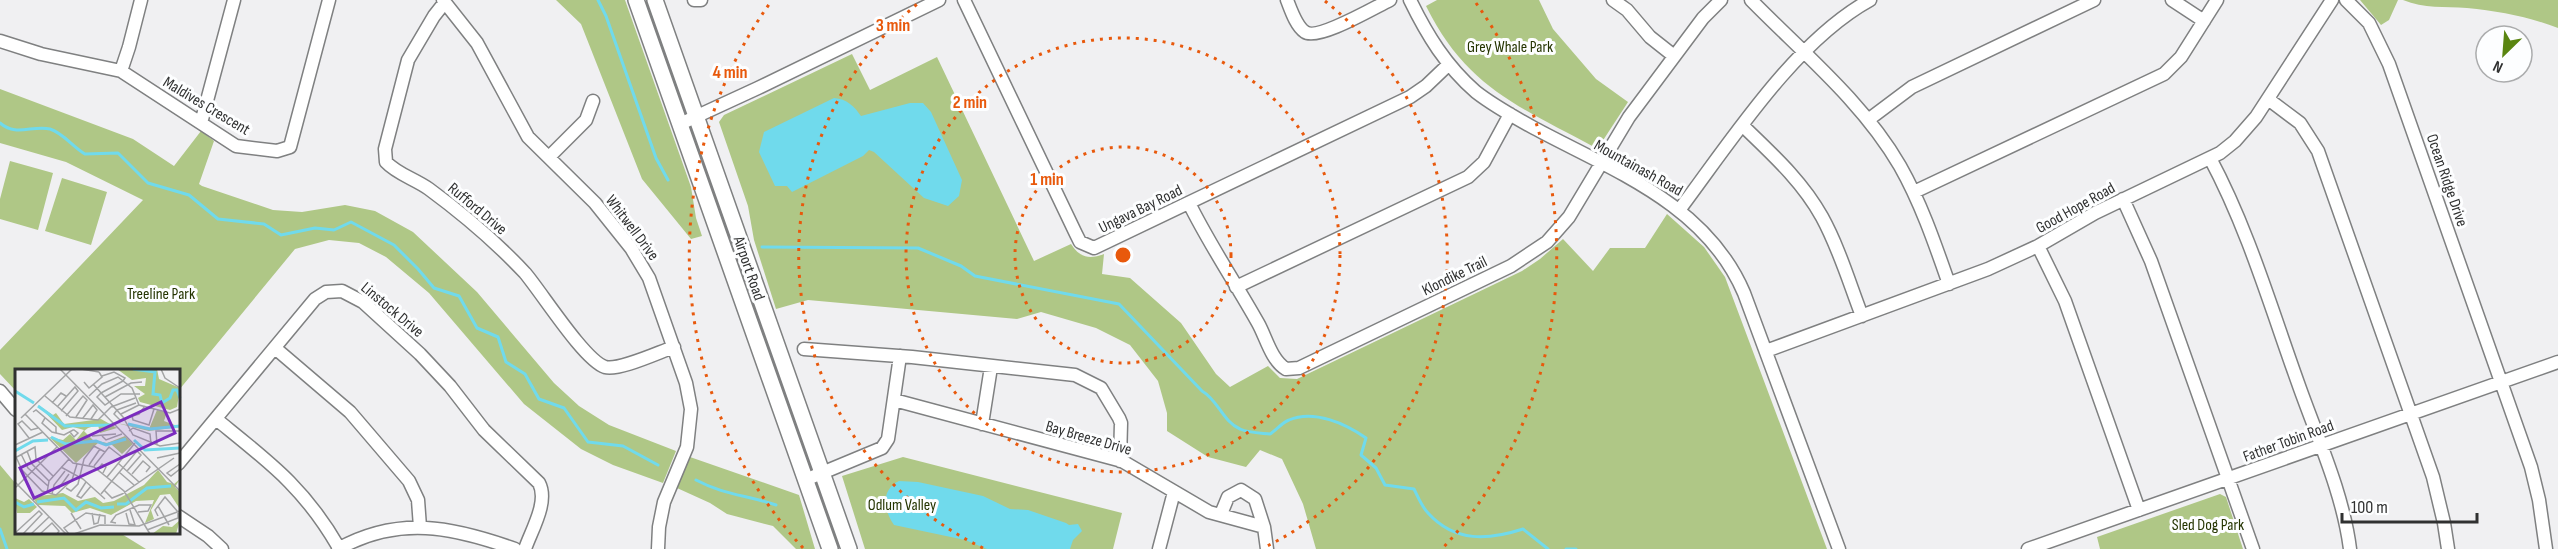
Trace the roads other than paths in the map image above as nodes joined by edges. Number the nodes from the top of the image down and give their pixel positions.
1 (141, 0) edge
2 (234, 0) edge
3 (329, 0) edge
4 (636, 0) edge
5 (655, 0) edge
6 (694, 0) edge
7 (701, 0) edge
8 (939, 0) edge
9 (964, 0) edge
10 (1287, 0) edge
11 (1390, 0) edge
12 (1410, 0) edge
13 (1613, 0) edge
14 (1721, 0) edge
15 (1751, 0) edge
16 (1870, 0) edge
17 (2094, 0) edge
18 (2172, 0) edge
19 (2217, 0) edge
20 (2332, 0) edge
21 (2346, 0) edge
22 (444, 1) edge
23 (2204, 21) junction
24 (0, 40) edge
25 (1804, 54) junction
26 (1674, 56) junction
27 (1448, 64) junction
28 (121, 71) junction
29 (2268, 99) junction
30 (593, 101) dead end
31 (1510, 114) junction
32 (697, 116) junction
33 (1868, 120) junction
34 (201, 123) junction
35 (680, 124) junction
36 (1743, 126) junction
37 (549, 157) junction
38 (2210, 158) junction
39 (1600, 163) junction
40 (1914, 192) junction
41 (2124, 199) junction
42 (1189, 203) junction
43 (1680, 209) junction
44 (2038, 246) junction
45 (1949, 284) junction
46 (1236, 287) junction
47 (1862, 316) junction
48 (674, 346) junction
49 (275, 348) junction
50 (804, 349) dead end
51 (1766, 351) junction
52 (900, 356) junction
53 (2558, 362) edge
54 (990, 367) junction
55 (2502, 382) junction
56 (0, 391) edge
57 (894, 400) junction
58 (15, 409) edge
59 (2411, 415) junction
60 (216, 419) junction
61 (982, 424) junction
62 (2320, 446) junction
63 (1120, 461) junction
64 (180, 462) edge
65 (822, 473) junction
66 (2229, 478) junction
67 (805, 480) junction
68 (1174, 492) junction
69 (2139, 510) junction
70 (1221, 514) junction
71 (180, 517) edge
72 (420, 527) junction
73 (1264, 527) junction
74 (222, 549) edge
75 (338, 549) edge
76 (515, 549) edge
77 (525, 549) edge
78 (658, 549) edge
79 (830, 549) edge
80 (849, 549) edge
81 (1159, 549) edge
82 (1267, 549) edge
83 (1839, 549) edge
84 (2028, 549) edge
85 (2253, 549) edge
86 (2350, 549) edge
87 (2448, 549) edge
88 (2546, 549) edge

1 - 28 street
2 - 34 street
3 - 34 street, Maldives Crescent
4 - 35 main road, Airport Road
5 - 32 main road, Airport Road
6 - 7 street
8 - 32 street
9 - 42 street, Ungava Bay Road
10 - 11 street
12 - 27 street, Mountainash Road
13 - 26 street
14 - 26 street, Klondike Trail
15 - 25 street
16 - 25 street
17 - 33 street
18 - 23 street
19 - 23 street
20 - 29 street, Good Hope Road
21 - 55 street, Ocean Ridge Drive
22 - 37 street, Whitwell Drive
22 - 48 street, Rufford Drive
23 - 40 street
24 - 28 street, Maldives Crescent
25 - 33 street
25 - 36 street
26 - 39 street, Klondike Trail
27 - 31 street, Mountainash Road
27 - 42 street, Ungava Bay Road
28 - 34 street, Maldives Crescent
29 - 38 street, Good Hope Road
29 - 59 street
30 - 37 street
31 - 39 street, Mountainash Road
31 - 46 street
32 - 35 street
32 - 65 main road, Airport Road
33 - 40 street
35 - 67 main road, Airport Road
36 - 43 street
36 - 47 street
37 - 48 street, Whitwell Drive
38 - 41 street, Good Hope Road
38 - 62 street
39 - 43 street, Mountainash Road
39 - 46 street, Klondike Trail
40 - 45 street
41 - 44 street, Good Hope Road
41 - 66 street
42 - 46 street
43 - 51 street, Mountainash Road
44 - 45 street, Good Hope Road
44 - 69 street
45 - 47 street, Good Hope Road
47 - 51 street, Good Hope Road
48 - 78 street, Whitwell Drive
49 - 60 street, Linstock Drive
49 - 72 street
49 - 77 street, Linstock Drive
50 - 52 street
51 - 83 street, Mountainash Road
52 - 54 street
52 - 57 street
53 - 55 street, Father Tobin Road
54 - 61 street
54 - 63 street
55 - 59 street, Father Tobin Road
55 - 88 street, Ocean Ridge Drive
56 - 58 street
57 - 61 street, Bay Breeze Drive
57 - 65 street
59 - 62 street, Father Tobin Road
59 - 87 street
60 - 64 street, Linstock Drive
60 - 75 street
61 - 63 street, Bay Breeze Drive
62 - 66 street, Father Tobin Road
62 - 86 street
63 - 68 street, Bay Breeze Drive
65 - 67 street
65 - 80 main road, Airport Road
66 - 69 street, Father Tobin Road
66 - 85 street
67 - 79 main road, Airport Road
68 - 70 street, Bay Breeze Drive
68 - 81 street
69 - 84 street, Father Tobin Road
70 - 73 street, Bay Breeze Drive
70 - 73 street
71 - 74 street
72 - 75 street
72 - 76 street
73 - 82 street

